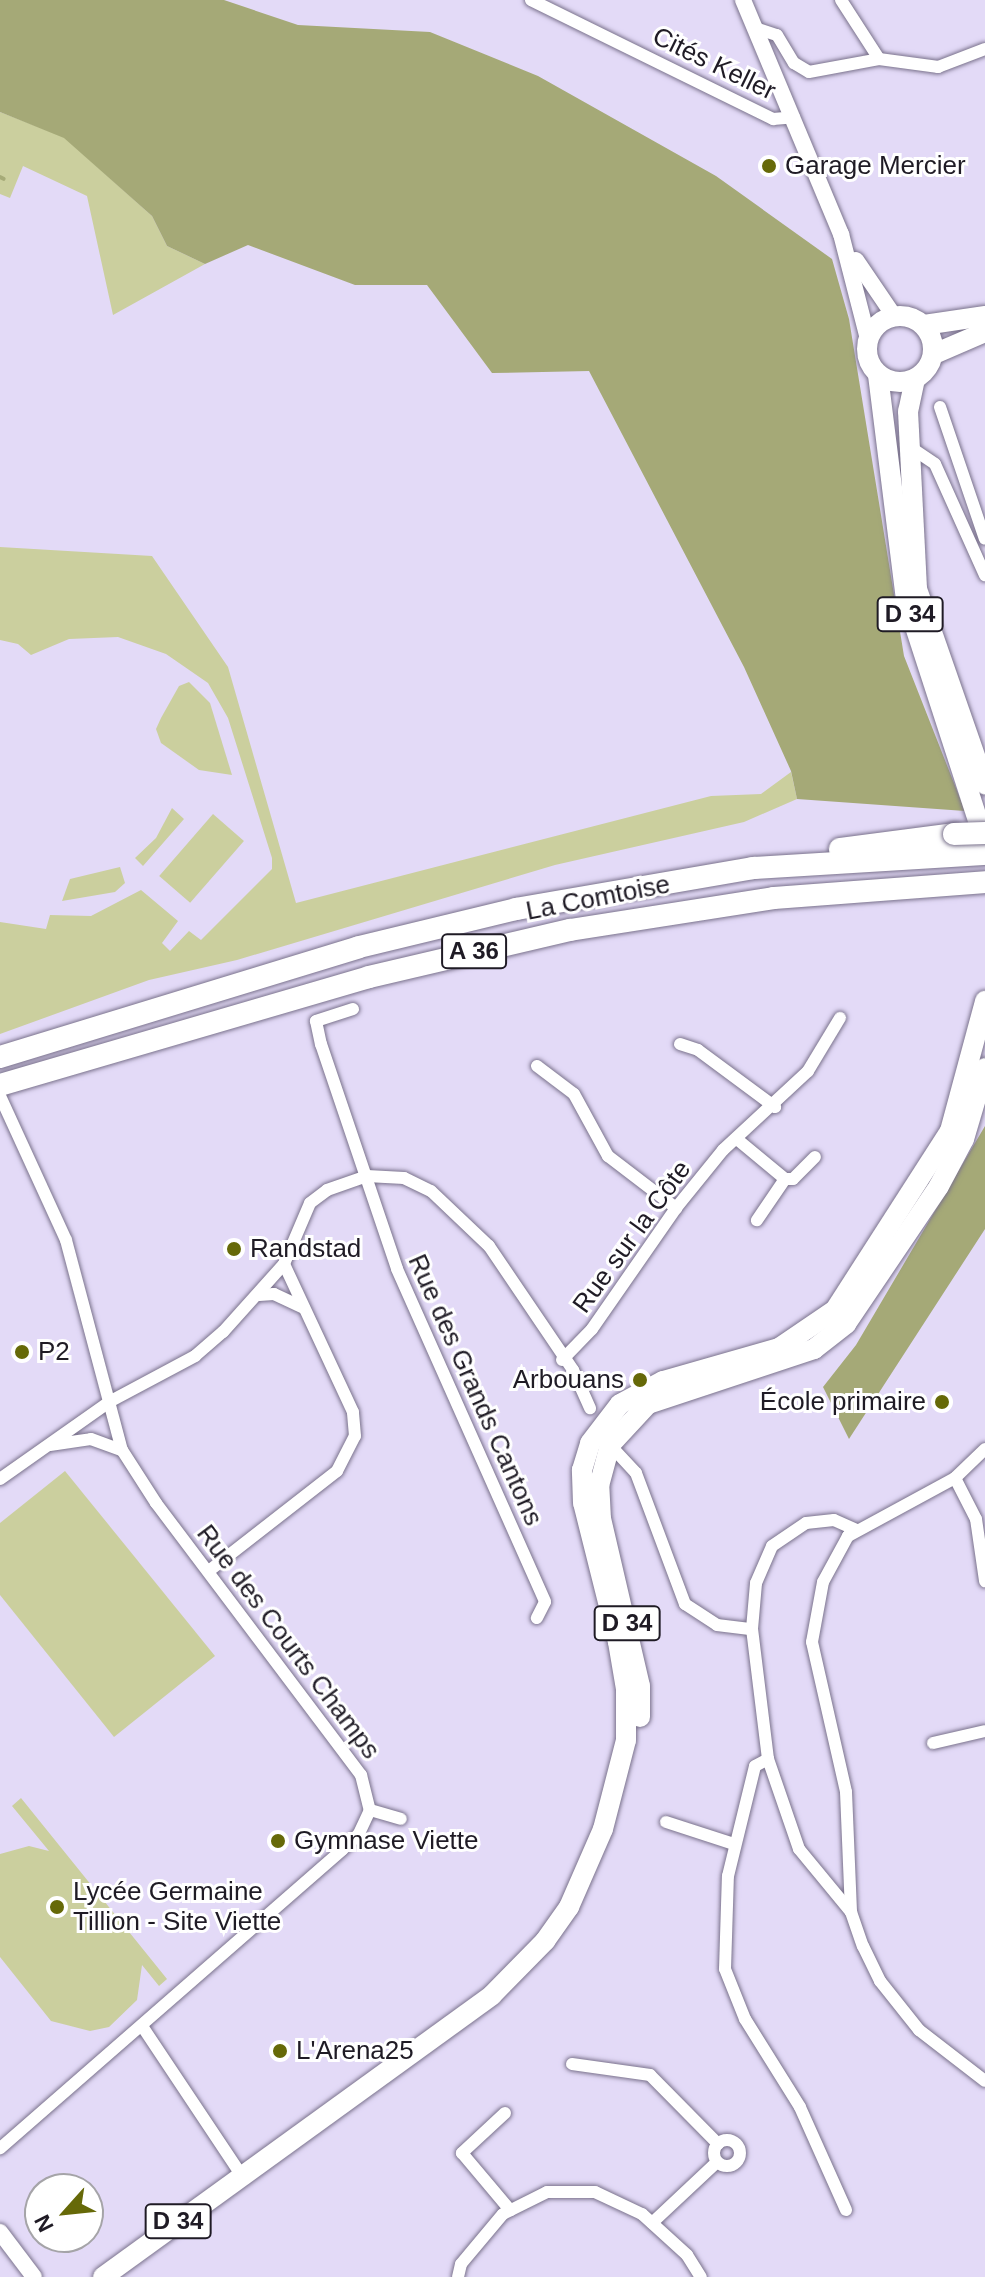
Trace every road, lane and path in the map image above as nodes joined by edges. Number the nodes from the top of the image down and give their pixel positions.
1 (531, 0) edge
2 (743, 0) edge
3 (841, 0) edge
4 (755, 28) junction
5 (985, 49) edge
6 (879, 59) junction
7 (794, 117) junction
8 (841, 234) junction
9 (894, 316) junction
10 (985, 316) edge
11 (924, 325) junction
12 (985, 332) edge
13 (868, 339) junction
14 (934, 354) junction
15 (878, 375) junction
16 (915, 379) junction
17 (940, 407) dead end
18 (885, 428) junction
19 (910, 447) junction
20 (985, 539) edge
21 (985, 575) edge
22 (985, 784) edge
23 (985, 833) edge
24 (985, 842) edge
25 (954, 844) junction
26 (985, 854) edge
27 (985, 882) edge
28 (985, 1001) edge
29 (353, 1009) dead end
30 (840, 1018) dead end
31 (680, 1044) dead end
32 (0, 1057) edge
33 (537, 1066) dead end
34 (985, 1068) edge
35 (0, 1085) edge
36 (0, 1096) edge
37 (775, 1107) junction
38 (738, 1140) junction
39 (815, 1157) dead end
40 (367, 1176) junction
41 (785, 1179) junction
42 (676, 1208) junction
43 (757, 1220) dead end
44 (284, 1264) junction
45 (259, 1295) junction
46 (304, 1308) junction
47 (562, 1360) junction
48 (109, 1402) junction
49 (590, 1408) dead end
50 (610, 1445) junction
51 (39, 1448) junction
52 (985, 1449) edge
53 (122, 1450) junction
54 (955, 1478) junction
55 (0, 1479) edge
56 (856, 1530) junction
57 (210, 1570) junction
58 (985, 1581) edge
59 (537, 1618) dead end
60 (752, 1629) junction
61 (985, 1731) edge
62 (933, 1743) dead end
63 (768, 1759) junction
64 (370, 1810) junction
65 (401, 1819) dead end
66 (666, 1822) dead end
67 (734, 1844) junction
68 (582, 1892) junction
69 (851, 1912) junction
70 (142, 2026) junction
71 (572, 2064) dead end
72 (985, 2081) edge
73 (505, 2113) dead end
74 (718, 2144) junction
75 (0, 2148) edge
76 (717, 2162) junction
77 (244, 2179) junction
78 (510, 2210) junction
79 (846, 2210) dead end
80 (652, 2223) junction
81 (0, 2232) edge
82 (34, 2277) edge
83 (103, 2277) edge
84 (126, 2277) edge
85 (458, 2277) edge
86 (701, 2277) edge

1 - 7 street, Cités Keller
2 - 4 street
3 - 6 street
4 - 6 street
4 - 7 street
5 - 6 street
7 - 8 street
8 - 9 street
8 - 13 street
9 - 11 main road
9 - 13 main road
10 - 11 main road
11 - 14 main road
12 - 14 main road
13 - 15 main road
14 - 16 main road
15 - 16 main road
15 - 18 main road, D 34
16 - 19 main road, D 34
17 - 20 street
18 - 19 main road
18 - 24 main road, D 34
19 - 21 street
19 - 22 main road, D 34
23 - 25 highway, La Comtoise / A 36, bridge
25 - 26 highway, La Comtoise / A 36
25 - 32 highway, La Comtoise / A 36
27 - 35 highway, La Comtoise / A 36
28 - 68 main road, D 34
29 - 40 street
30 - 37 street, Rue sur la Côte
31 - 37 street
33 - 42 street
34 - 50 main road, D 34
36 - 48 street, Rue des Courts Champs
37 - 38 street, Rue sur la Côte
38 - 41 street
38 - 42 street, Rue sur la Côte
39 - 41 street
40 - 44 street
40 - 47 street
40 - 59 street, Rue des Grands Cantons
41 - 43 street
42 - 47 street, Rue sur la Côte
44 - 45 street
44 - 46 street
45 - 46 street
45 - 48 street
46 - 57 street
47 - 49 street
48 - 51 street
48 - 53 street, Rue des Courts Champs
50 - 60 street
50 - 68 main road, D 34
51 - 53 street
51 - 55 street
52 - 54 street
53 - 57 street, Rue des Courts Champs
54 - 56 street
54 - 58 street
56 - 60 street
56 - 69 street
57 - 64 street, Rue des Courts Champs
60 - 63 street
61 - 62 street
63 - 67 street
63 - 69 street
64 - 65 street
64 - 70 street
66 - 67 street
67 - 79 street
68 - 77 main road, D 34
68 - 84 main road, D 34
69 - 72 street
70 - 75 street
70 - 77 street
71 - 74 street
73 - 78 street
74 - 76 street
74 - 76 street
76 - 80 street
77 - 83 main road, D 34
78 - 80 street
78 - 85 street
80 - 86 street
81 - 82 street

